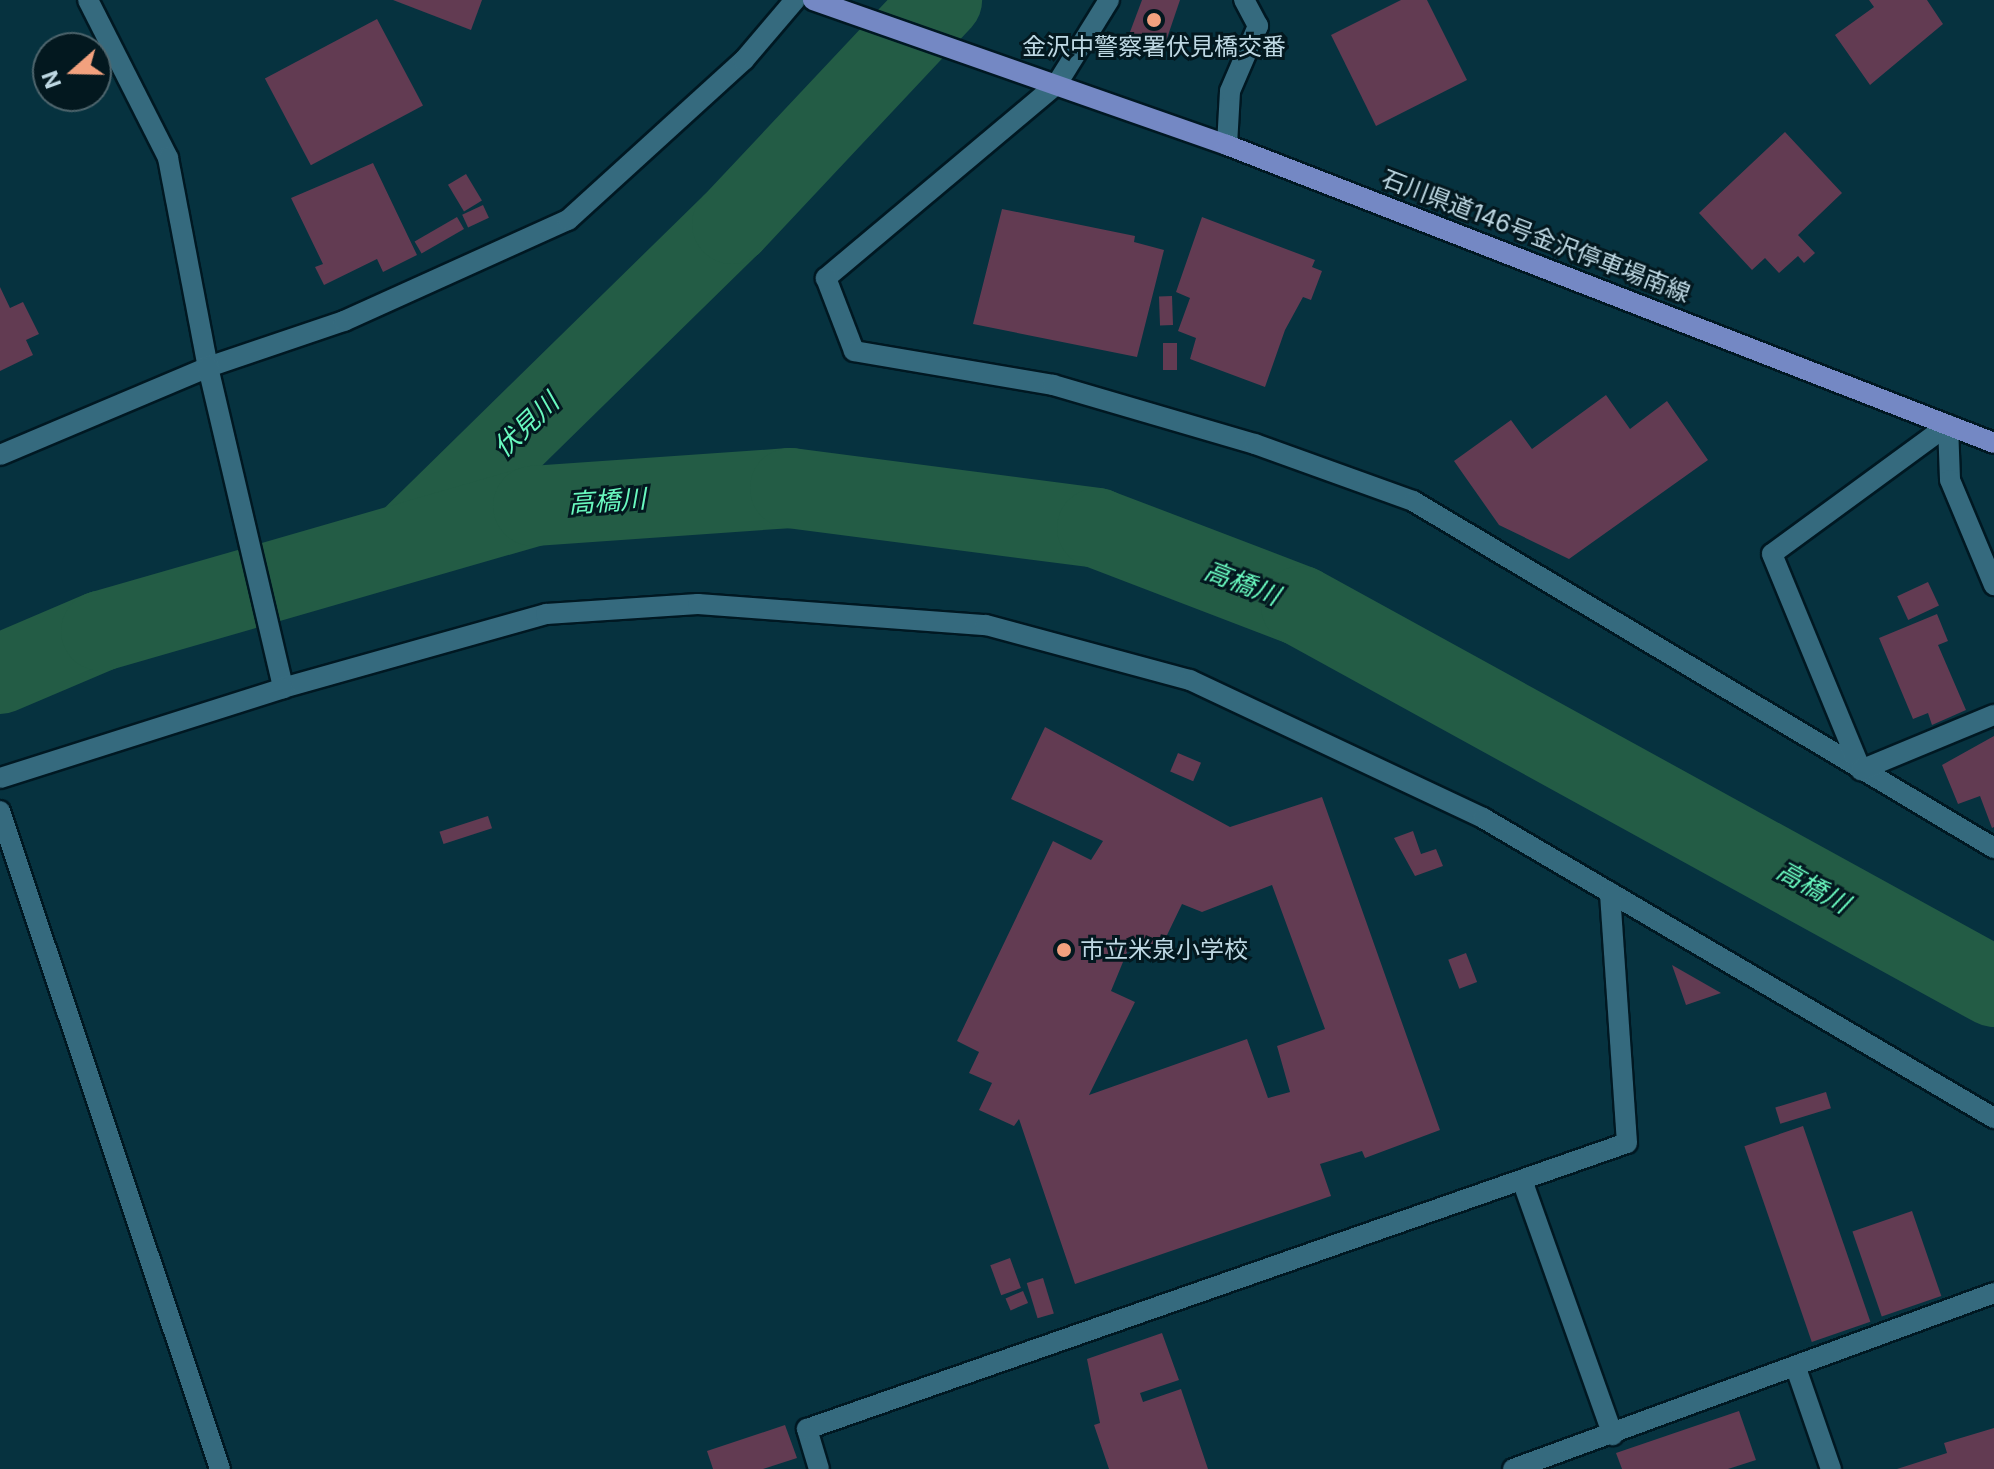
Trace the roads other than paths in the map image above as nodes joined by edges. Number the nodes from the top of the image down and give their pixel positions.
1 (88, 0) edge
2 (795, 0) edge
3 (813, 0) edge
4 (1109, 0) edge
5 (1244, 0) edge
6 (838, 4) edge
7 (1057, 84) junction
8 (1227, 145) junction
9 (210, 375) junction
10 (1948, 425) junction
11 (1994, 443) edge
12 (0, 455) edge
13 (1994, 585) edge
14 (283, 688) junction
15 (1994, 715) edge
16 (1861, 770) junction
17 (0, 778) edge
18 (0, 811) edge
19 (1994, 848) edge
20 (1610, 893) junction
21 (1994, 1118) edge
22 (1522, 1180) junction
23 (1994, 1293) edge
24 (1797, 1371) junction
25 (1613, 1435) junction
26 (220, 1469) edge
27 (819, 1469) edge
28 (1513, 1469) edge
29 (1831, 1469) edge

1 - 9 street
2 - 9 street
3 - 6 main road
4 - 7 street
5 - 8 street
6 - 7 main road, 石川県道146号金沢停車場南線
7 - 8 main road, 石川県道146号金沢停車場南線
7 - 16 street
8 - 10 main road, 石川県道146号金沢停車場南線
9 - 12 street
9 - 14 street
10 - 11 main road, 石川県道146号金沢停車場南線
10 - 13 street
10 - 16 street
14 - 17 street
14 - 20 street
15 - 16 street
16 - 19 street
18 - 26 street
20 - 21 street
20 - 22 street
22 - 25 street
22 - 27 street
23 - 24 street
24 - 25 street
24 - 29 street
25 - 28 street

